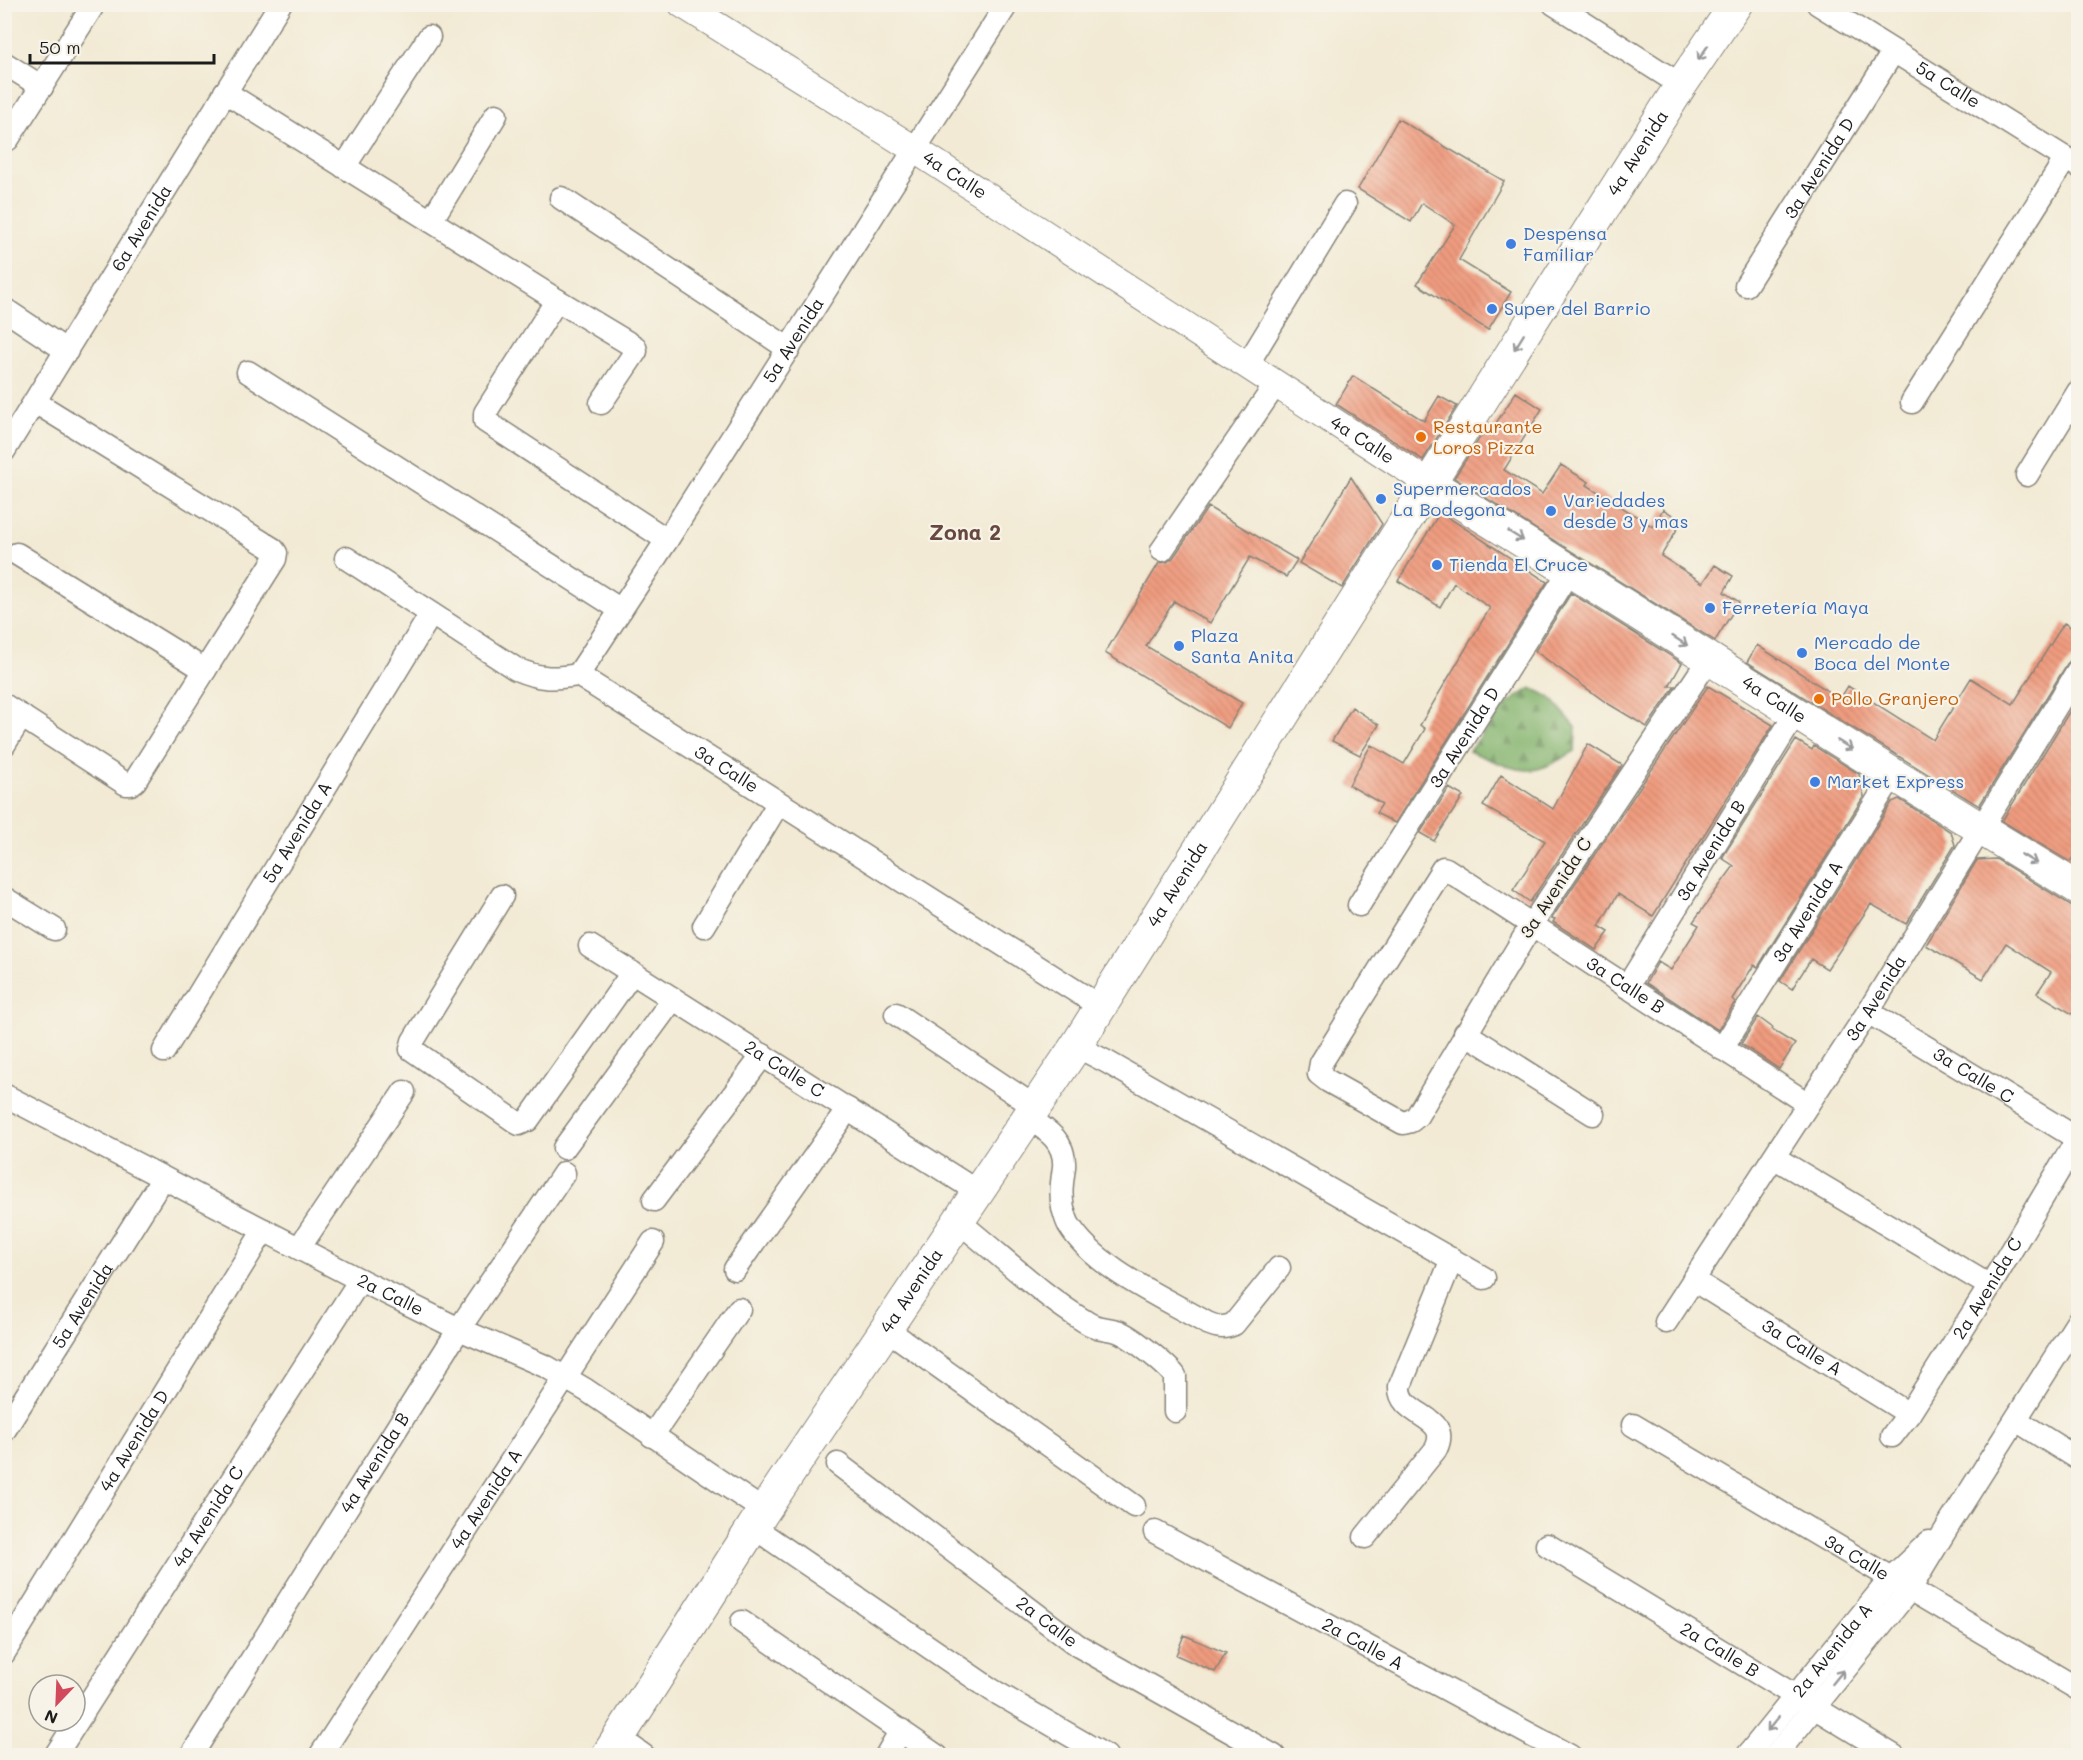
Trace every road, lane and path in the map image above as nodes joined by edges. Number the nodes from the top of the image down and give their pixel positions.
1 (94, 4) edge
2 (280, 4) edge
3 (682, 4) edge
4 (1007, 4) edge
5 (1554, 4) edge
6 (1736, 4) edge
7 (1818, 4) edge
8 (429, 37) dead end
9 (1893, 52) junction
10 (4, 63) edge
11 (1681, 85) junction
12 (42, 87) junction
13 (225, 92) junction
14 (495, 115) dead end
15 (8, 139) dead end
16 (914, 149) junction
17 (2072, 162) edge
18 (344, 167) junction
19 (561, 198) dead end
20 (1345, 204) dead end
21 (431, 221) junction
22 (1746, 285) dead end
23 (557, 300) junction
24 (4, 309) edge
25 (789, 349) junction
26 (67, 351) junction
27 (1247, 365) junction
28 (248, 372) dead end
29 (1276, 384) junction
30 (2079, 392) edge
31 (35, 402) junction
32 (1911, 402) dead end
33 (601, 403) dead end
34 (4, 451) edge
35 (2027, 475) dead end
36 (1430, 484) junction
37 (667, 540) junction
38 (1162, 550) dead end
39 (17, 554) dead end
40 (346, 558) dead end
41 (1570, 570) junction
42 (621, 610) junction
43 (431, 614) junction
44 (1709, 659) junction
45 (205, 670) junction
46 (2079, 671) edge
47 (578, 675) junction
48 (13, 711) edge
49 (1796, 714) junction
50 (4, 745) edge
51 (1893, 775) junction
52 (778, 804) junction
53 (1980, 829) junction
54 (2079, 888) edge
55 (502, 896) dead end
56 (4, 898) edge
57 (1359, 905) dead end
58 (1532, 924) junction
59 (704, 926) dead end
60 (54, 929) dead end
61 (590, 946) dead end
62 (632, 973) junction
63 (1627, 987) junction
64 (673, 999) junction
65 (1101, 1007) junction
66 (1868, 1012) junction
67 (896, 1014) dead end
68 (1465, 1033) junction
69 (1076, 1046) junction
70 (1722, 1048) junction
71 (164, 1051) dead end
72 (763, 1055) junction
73 (404, 1092) dead end
74 (4, 1095) edge
75 (1808, 1104) junction
76 (848, 1109) junction
77 (1032, 1112) junction
78 (1593, 1114) dead end
79 (1411, 1121) joint
80 (2078, 1138) edge
81 (564, 1148) dead end
82 (1774, 1158) junction
83 (564, 1173) dead end
84 (163, 1178) junction
85 (978, 1192) junction
86 (654, 1200) dead end
87 (959, 1222) junction
88 (264, 1230) junction
89 (653, 1242) dead end
90 (299, 1248) junction
91 (1452, 1259) junction
92 (1279, 1268) dead end
93 (735, 1269) dead end
94 (1484, 1278) dead end
95 (360, 1280) junction
96 (1693, 1280) junction
97 (1990, 1286) junction
98 (739, 1309) dead end
99 (2079, 1321) edge
100 (1666, 1322) dead end
101 (885, 1328) junction
102 (459, 1329) junction
103 (566, 1377) junction
104 (1175, 1411) dead end
105 (1909, 1414) junction
106 (2016, 1420) junction
107 (1634, 1425) dead end
108 (4, 1431) edge
109 (652, 1436) junction
110 (1892, 1436) dead end
111 (2079, 1459) edge
112 (838, 1464) dead end
113 (1134, 1506) dead end
114 (759, 1519) junction
115 (1155, 1532) dead end
116 (1365, 1537) dead end
117 (1547, 1545) dead end
118 (1901, 1583) junction
119 (742, 1622) dead end
120 (4, 1653) edge
121 (2079, 1689) edge
122 (1804, 1702) junction
123 (901, 1730) junction
124 (613, 1747) edge
125 (55, 1755) edge
126 (191, 1755) edge
127 (320, 1755) edge
128 (644, 1755) edge
129 (886, 1755) edge
130 (937, 1755) edge
131 (1106, 1755) edge
132 (1274, 1755) edge
133 (1570, 1755) edge
134 (1747, 1755) edge
135 (1775, 1755) edge
136 (1894, 1755) edge

1 - 12 street
2 - 13 street, 6a Avenida
3 - 16 street, 4a Calle
4 - 16 street, 5a Avenida
5 - 11 street
6 -> 11 main road, 4a Avenida
7 - 9 street, 5a Calle
8 - 18 street
9 - 17 street, 5a Calle
9 - 22 street, 3a Avenida D
10 - 12 street
11 -> 36 main road, 4a Avenida
12 - 15 street
13 - 18 street
13 - 26 street, 6a Avenida
14 - 21 street
16 - 25 street, 5a Avenida
16 - 27 street, 4a Calle
17 - 32 street
18 - 21 street
19 - 25 street
20 - 27 street
21 - 23 street
23 - 33 street
23 - 37 street
24 - 26 street
25 - 37 street, 5a Avenida
26 - 31 street, 6a Avenida
27 - 29 street, 4a Calle
28 - 42 street
29 - 36 street, 4a Calle
29 - 38 street
30 - 35 street
31 - 34 street, 6a Avenida
31 - 45 street
36 -> 41 main road, 4a Calle
36 - 65 main road, 4a Avenida
37 - 42 street, 5a Avenida
39 - 45 street
40 - 43 street
41 -> 44 main road, 4a Calle
41 - 57 street, 3a Avenida D
42 - 47 street, 5a Avenida
43 - 47 street
43 - 71 street, 5a Avenida A
44 - 49 main road, 4a Calle
44 - 58 street, 3a Avenida C
45 - 48 street
46 - 53 street, 3a Avenida
47 - 52 street, 3a Calle
48 - 50 street
49 -> 51 main road, 4a Calle
49 - 63 street, 3a Avenida B
51 - 53 main road, 4a Calle
51 - 70 street, 3a Avenida A
52 - 59 street
52 - 65 street, 3a Calle
53 -> 54 main road, 4a Calle
53 - 66 street, 3a Avenida
55 - 62 street
56 - 60 street
58 - 63 street, 3a Calle B
58 - 68 street, 3a Avenida C
58 - 79 street, 3a Calle B
61 - 62 street, 2a Calle C
62 - 64 street, 2a Calle C
63 - 70 street, 3a Calle B
64 - 72 street, 2a Calle C
64 - 81 street
65 - 69 main road, 4a Avenida
66 - 75 street, 3a Avenida
66 - 80 street, 3a Calle C
67 - 77 street
68 - 78 street
68 - 79 street, 3a Avenida C
69 - 77 main road, 4a Avenida
69 - 91 street
70 - 75 street, 3a Calle B
72 - 76 street, 2a Calle C
72 - 86 street
73 - 90 street
74 - 84 street, 2a Calle
75 - 82 street, 3a Avenida
76 - 85 street, 2a Calle C
76 - 93 street
77 - 85 main road, 4a Avenida
77 - 92 street
80 - 97 street, 2a Avenida C
82 - 96 street, 3a Avenida
82 - 97 street
83 - 102 street, 4a Avenida B
84 - 88 street, 2a Calle
84 - 108 street, 5a Avenida
85 - 87 main road, 4a Avenida
87 - 101 main road, 4a Avenida
87 - 104 street
88 - 90 street, 2a Calle
88 - 120 street, 4a Avenida D
89 - 103 street, 4a Avenida A
90 - 95 street, 2a Calle
91 - 94 street
91 - 116 street
95 - 102 street, 2a Calle
95 - 125 street, 4a Avenida C
96 - 100 street, 3a Avenida
96 - 105 street, 3a Calle A
97 - 105 street, 2a Avenida C
98 - 109 street
99 - 106 street, 2a Avenida A
101 - 113 street
101 - 114 main road, 4a Avenida
102 - 103 street, 2a Calle
102 - 126 street, 4a Avenida B
103 - 109 street, 2a Calle
103 - 127 street, 4a Avenida A
105 - 110 street, 2a Avenida C
106 - 111 street
106 - 118 street, 2a Avenida A
107 - 118 street, 3a Calle
109 - 114 street, 2a Calle
112 - 132 street, 2a Calle
114 - 124 main road, 4a Avenida
114 - 131 street, 2a Calle
115 - 133 street, 2a Calle A
117 - 122 street, 2a Calle B
118 - 121 street, 3a Calle
118 - 122 street, 2a Avenida A
119 - 123 street
122 -> 134 street, 2a Avenida A
122 - 135 street, 2a Avenida A
122 - 136 street, 2a Calle B
123 - 129 street
123 - 130 street
124 - 128 street

